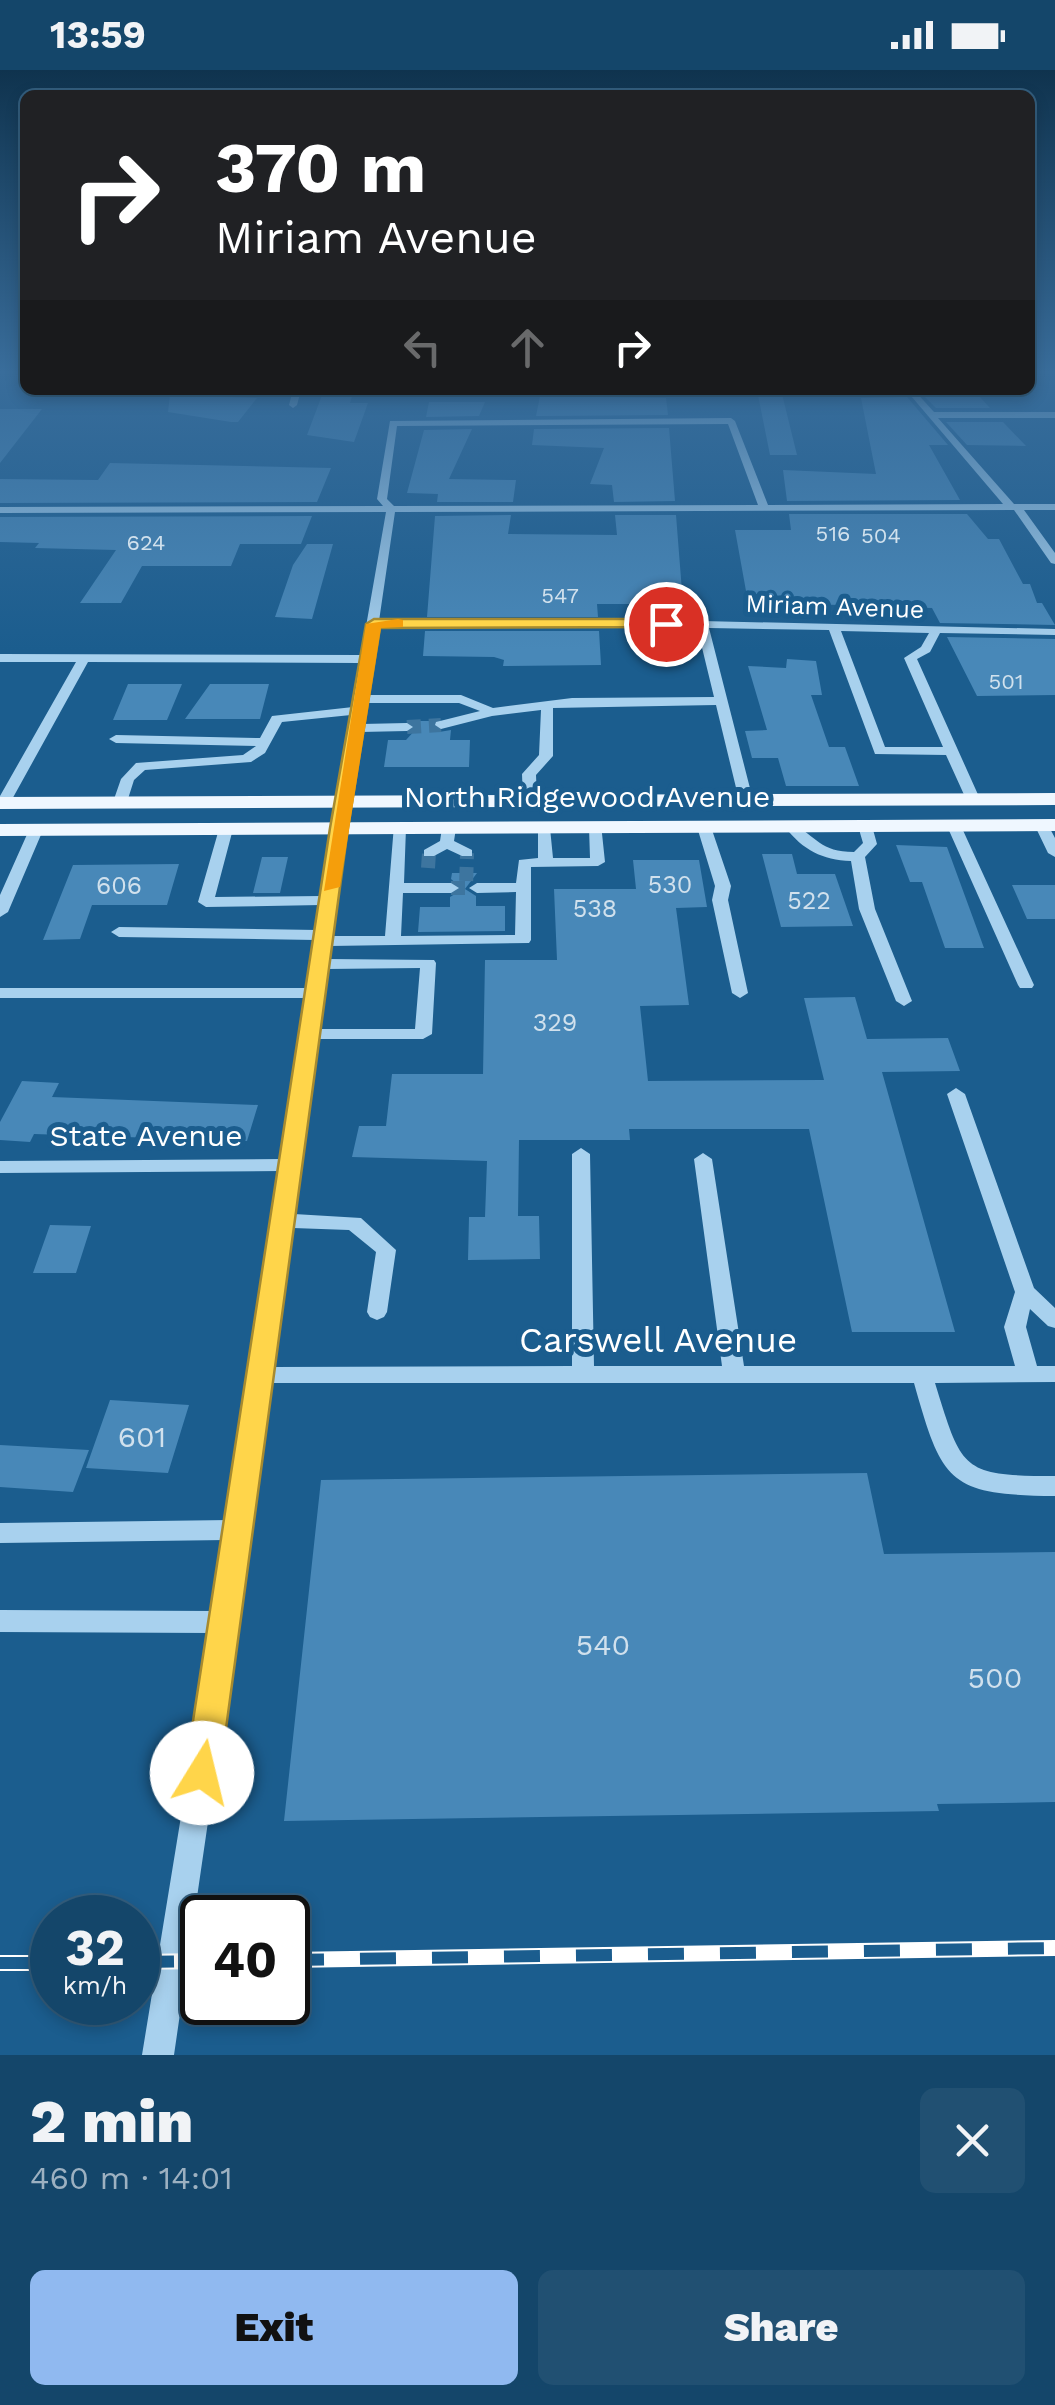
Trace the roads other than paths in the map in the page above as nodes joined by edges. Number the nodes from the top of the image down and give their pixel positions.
1 (387, 465) edge
2 (748, 465) edge
3 (976, 465) edge
4 (1055, 507) edge
5 (764, 508) junction
6 (1014, 508) junction
7 (391, 509) junction
8 (0, 510) edge
9 (1055, 561) edge
10 (374, 624) junction
11 (702, 624) junction
12 (834, 628) junction
13 (935, 632) junction
14 (1055, 632) edge
15 (0, 658) edge
16 (84, 658) junction
17 (368, 659) junction
18 (721, 700) junction
19 (360, 704) junction
20 (547, 705) junction
21 (492, 712) junction
22 (440, 726) tunnel mouth
23 (406, 727) tunnel mouth
24 (356, 728) junction
25 (116, 740) dead end
26 (264, 742) junction
27 (952, 751) junction
28 (973, 799) junction
29 (1055, 799) edge
30 (746, 800) junction
31 (530, 801) junction
32 (120, 802) junction
33 (344, 802) junction
34 (2, 803) edge
35 (792, 826) junction
36 (865, 826) junction
37 (954, 826) junction
38 (1049, 826) edge
39 (704, 827) junction
40 (339, 828) junction
41 (399, 828) junction
42 (544, 828) junction
43 (596, 828) junction
44 (226, 829) junction
45 (0, 830) edge
46 (36, 830) junction
47 (448, 836) junction
48 (468, 853) dead end
49 (1055, 853) edge
50 (858, 856) junction
51 (546, 862) junction
52 (524, 887) junction
53 (396, 888) junction
54 (427, 888) junction
55 (451, 888) dead end
56 (476, 888) dead end
57 (329, 900) junction
58 (0, 912) edge
59 (119, 932) dead end
60 (393, 941) junction
61 (323, 946) junction
62 (1026, 986) dead end
63 (740, 993) dead end
64 (0, 994) edge
65 (316, 994) junction
66 (904, 1001) dead end
67 (310, 1034) junction
68 (956, 1094) dead end
69 (581, 1154) dead end
70 (702, 1159) dead end
71 (292, 1164) junction
72 (0, 1167) edge
73 (284, 1221) junction
74 (1025, 1292) junction
75 (376, 1312) dead end
76 (1055, 1320) edge
77 (734, 1374) junction
78 (922, 1374) junction
79 (1028, 1374) junction
80 (1055, 1374) edge
81 (583, 1375) junction
82 (262, 1376) junction
83 (1055, 1486) edge
84 (240, 1530) junction
85 (0, 1533) edge
86 (0, 1621) edge
87 (226, 1622) junction
88 (158, 2055) edge

1 - 7 street
2 - 5 street
3 - 6 street
4 - 6 street
5 - 6 street
5 - 7 street
6 - 9 street
7 - 8 street
7 - 10 street
10 - 11 street, Miriam Avenue
10 - 17 street
11 - 12 street, Miriam Avenue
11 - 18 street
12 - 13 street, Miriam Avenue
12 - 27 street
13 - 14 street, Miriam Avenue
13 - 27 street
15 - 16 street
16 - 17 street
16 - 34 street
17 - 19 street
18 - 20 street
18 - 30 street
19 - 21 street
19 - 24 street
19 - 26 street
20 - 21 street
20 - 31 street
21 - 22 street
23 - 24 street
24 - 33 street
25 - 26 street
26 - 32 street
27 - 28 street
28 - 29 main road, North Ridgewood Avenue
28 - 30 main road, North Ridgewood Avenue
30 - 31 main road, North Ridgewood Avenue
31 - 33 main road, North Ridgewood Avenue
32 - 33 main road, North Ridgewood Avenue
32 - 34 main road, North Ridgewood Avenue
33 - 40 street
35 - 36 main road, North Ridgewood Avenue
35 - 39 main road, North Ridgewood Avenue
35 - 50 street
36 - 37 main road, North Ridgewood Avenue
36 - 50 street
37 - 38 main road, North Ridgewood Avenue
37 - 62 street
38 - 49 street
39 - 43 main road, North Ridgewood Avenue
39 - 63 street
40 - 41 main road, North Ridgewood Avenue
40 - 44 main road, North Ridgewood Avenue
40 - 57 street
41 - 47 main road, North Ridgewood Avenue
41 - 53 street
42 - 43 main road, North Ridgewood Avenue
42 - 47 main road, North Ridgewood Avenue
42 - 51 street
43 - 51 street
44 - 46 main road, North Ridgewood Avenue
44 - 57 street
45 - 46 main road, North Ridgewood Avenue
46 - 58 street
47 - 48 street
47 - 54 street
50 - 66 street
51 - 52 street
52 - 56 street
52 - 60 street
53 - 54 street
53 - 60 street
54 - 55 street
57 - 61 street
59 - 61 street
60 - 61 street
61 - 65 street
61 - 67 street
64 - 65 street
65 - 67 street
67 - 71 street
68 - 74 street
69 - 81 street
70 - 77 street
71 - 72 street, State Avenue
71 - 73 street
73 - 75 street
73 - 82 street
74 - 76 street
74 - 79 street
77 - 78 street, Carswell Avenue
77 - 81 street, Carswell Avenue
78 - 79 street, Carswell Avenue
78 - 83 street
79 - 80 street, Carswell Avenue
81 - 82 street, Carswell Avenue
82 - 84 street
84 - 85 street
84 - 87 street
86 - 87 street
87 - 88 street

